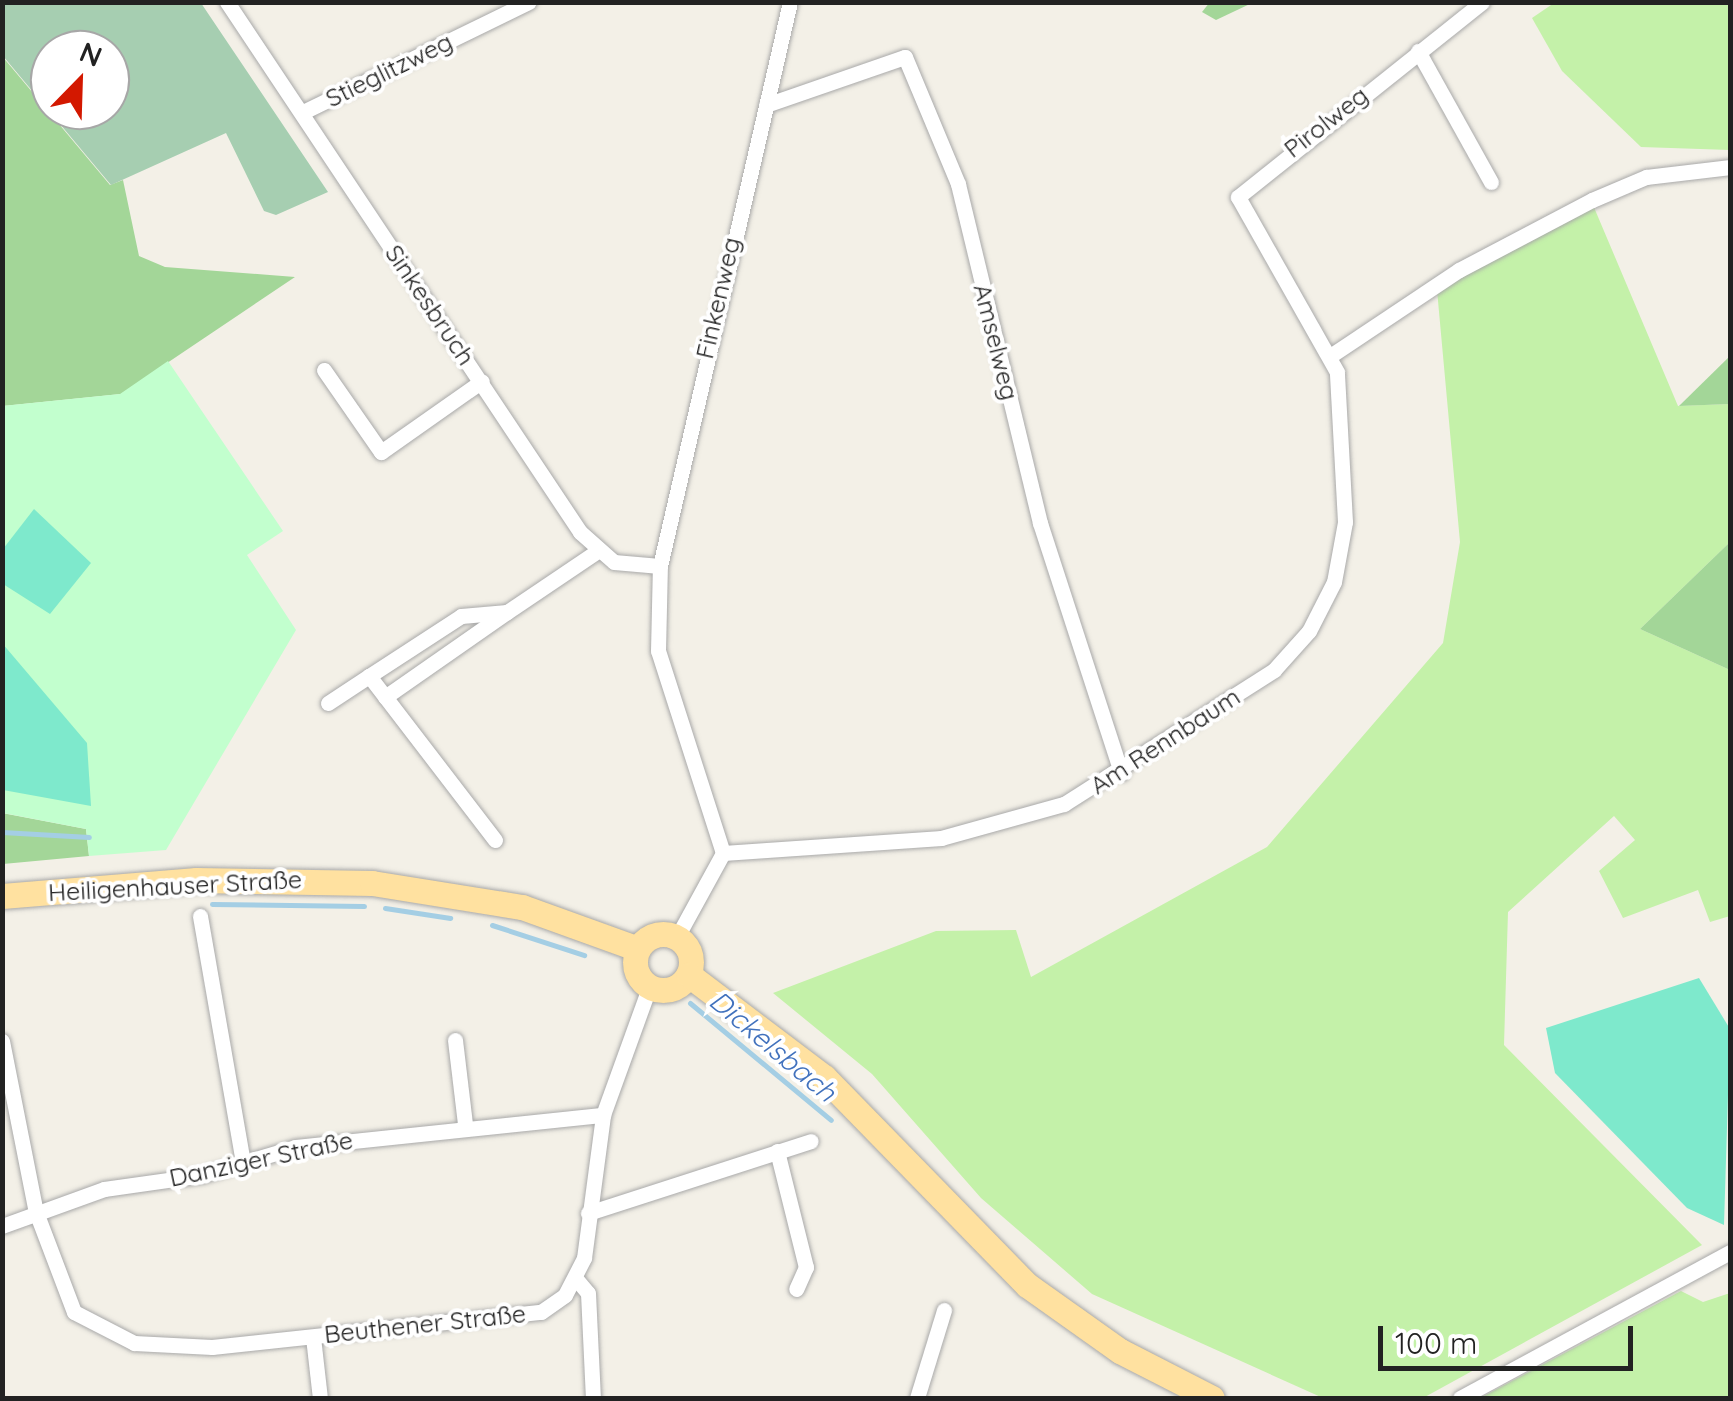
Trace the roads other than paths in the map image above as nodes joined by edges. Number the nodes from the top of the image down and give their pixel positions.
1 (227, 2) edge
2 (530, 2) edge
3 (790, 2) edge
4 (1482, 2) edge
5 (1418, 51) junction
6 (766, 105) junction
7 (302, 112) junction
8 (1730, 167) edge
9 (1491, 182) dead end
10 (1238, 197) joint
11 (1332, 354) junction
12 (324, 370) dead end
13 (482, 380) junction
14 (596, 552) junction
15 (660, 566) junction
16 (507, 612) junction
17 (370, 676) junction
18 (385, 697) junction
19 (328, 703) dead end
20 (1121, 773) junction
21 (495, 840) dead end
22 (723, 853) junction
23 (2, 896) edge
24 (200, 916) dead end
25 (677, 937) junction
26 (638, 949) junction
27 (689, 975) junction
28 (650, 988) junction
29 (2, 1040) edge
30 (455, 1040) dead end
31 (603, 1115) junction
32 (465, 1124) junction
33 (811, 1141) dead end
34 (777, 1151) junction
35 (243, 1162) junction
36 (36, 1212) junction
37 (588, 1213) junction
38 (2, 1226) edge
39 (1730, 1252) edge
40 (577, 1280) junction
41 (796, 1290) dead end
42 (944, 1310) dead end
43 (312, 1337) junction
44 (320, 1398) edge
45 (593, 1398) edge
46 (916, 1398) edge
47 (1212, 1398) edge
48 (1460, 1398) edge

1 - 7 street, Sinkesbruch
2 - 7 street, Stieglitzweg
3 - 6 street, Finkenweg
4 - 5 street, Pirolweg
5 - 9 street
5 - 10 street, Pirolweg
6 - 15 street, Finkenweg
6 - 20 street, Amselweg
7 - 13 street, Sinkesbruch
8 - 11 street
10 - 11 street, Am Rennbaum
11 - 20 street, Am Rennbaum
12 - 13 street
13 - 14 street, Sinkesbruch
14 - 15 street
14 - 16 street
15 - 22 street, Finkenweg
16 - 17 street
16 - 18 street
17 - 18 street
17 - 19 street
18 - 21 street
20 - 22 street, Am Rennbaum
22 - 25 street
23 - 26 main road, Heiligenhauser Straße
24 - 35 street
25 - 26 main road
25 - 27 main road
26 - 28 main road
27 - 28 main road
27 - 47 main road
28 - 31 street
29 - 36 street, Beuthener Straße
30 - 32 street
31 - 32 street, Danziger Straße
31 - 37 street
32 - 35 street, Danziger Straße
33 - 34 street
34 - 37 street
34 - 41 street
35 - 36 street, Danziger Straße
36 - 38 street, Danziger Straße
36 - 43 street, Beuthener Straße
37 - 40 street
39 - 48 street
40 - 43 street, Beuthener Straße
40 - 45 street
42 - 46 street
43 - 44 street

